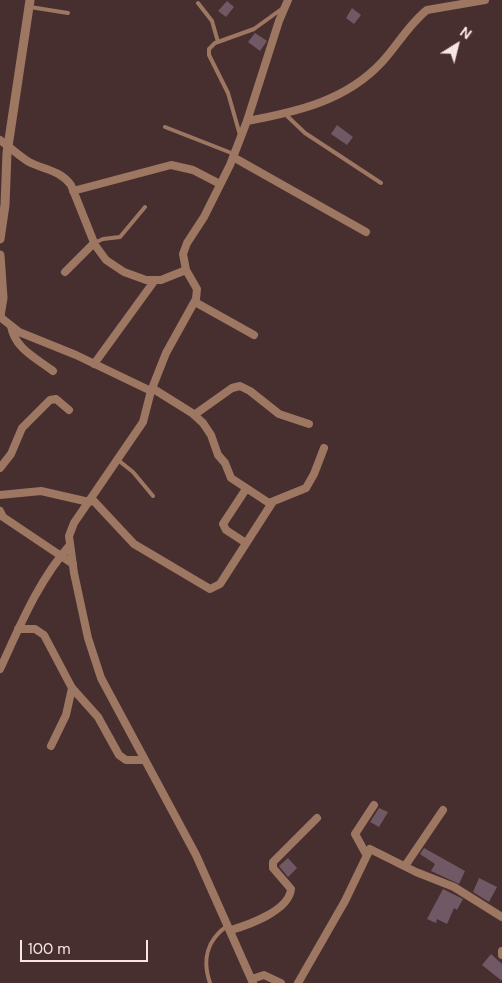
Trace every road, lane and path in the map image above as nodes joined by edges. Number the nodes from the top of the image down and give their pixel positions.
1 (288, 0) edge
2 (485, 0) edge
3 (198, 3) dead end
4 (29, 4) edge
5 (283, 8) junction
6 (68, 13) dead end
7 (218, 42) junction
8 (285, 114) junction
9 (247, 121) junction
10 (165, 127) dead end
11 (241, 137) junction
12 (0, 140) edge
13 (8, 146) junction
14 (234, 156) junction
15 (220, 184) junction
16 (381, 184) dead end
17 (73, 191) junction
18 (145, 207) dead end
19 (366, 232) dead end
20 (0, 239) edge
21 (94, 243) junction
22 (0, 255) edge
23 (186, 270) junction
24 (66, 272) dead end
25 (155, 280) junction
26 (195, 302) junction
27 (0, 317) edge
28 (11, 326) junction
29 (254, 335) dead end
30 (94, 364) junction
31 (53, 371) dead end
32 (151, 389) junction
33 (69, 410) dead end
34 (194, 415) junction
35 (309, 424) dead end
36 (324, 448) dead end
37 (118, 460) junction
38 (0, 468) edge
39 (246, 489) junction
40 (0, 495) edge
41 (153, 496) dead end
42 (90, 500) junction
43 (272, 503) junction
44 (0, 511) edge
45 (246, 543) junction
46 (70, 545) junction
47 (61, 556) junction
48 (73, 564) junction
49 (18, 629) junction
50 (0, 669) edge
51 (72, 688) junction
52 (51, 746) dead end
53 (144, 760) junction
54 (374, 805) dead end
55 (443, 810) dead end
56 (317, 818) dead end
57 (366, 854) junction
58 (405, 866) junction
59 (502, 916) edge
60 (229, 928) junction
61 (502, 951) edge
62 (502, 955) edge
63 (252, 981) edge
64 (210, 983) edge
65 (281, 983) edge
66 (298, 983) edge

1 - 5 street
2 - 8 street
3 - 7 lane
4 - 6 lane
4 - 13 street
5 - 7 lane
5 - 9 street
7 - 11 lane
8 - 9 street
8 - 16 lane
9 - 11 street
10 - 14 lane
11 - 14 street
12 - 13 street
13 - 17 street
13 - 20 street
14 - 15 street
14 - 19 street
15 - 17 street
15 - 23 street
17 - 21 street
18 - 21 lane
21 - 24 street
21 - 25 street
22 - 27 street
23 - 25 street
23 - 26 street
25 - 30 street
26 - 29 street
26 - 32 street
27 - 28 street
28 - 30 street
28 - 31 street
30 - 32 street
32 - 34 street
32 - 37 street
33 - 38 street
34 - 35 street
34 - 39 street
36 - 43 street
37 - 41 lane
37 - 42 street
39 - 43 street
39 - 45 street
40 - 42 street
42 - 45 street
42 - 46 street
43 - 45 street
44 - 47 street
46 - 47 street
46 - 48 street
47 - 48 street
47 - 49 street
48 - 53 street
49 - 50 street
49 - 51 street
51 - 52 street
51 - 53 street
53 - 60 street
54 - 57 street
55 - 58 street
56 - 60 street
57 - 58 street
57 - 66 street
58 - 59 street
60 - 63 street
60 - 64 lane
61 - 62 street
63 - 65 street

